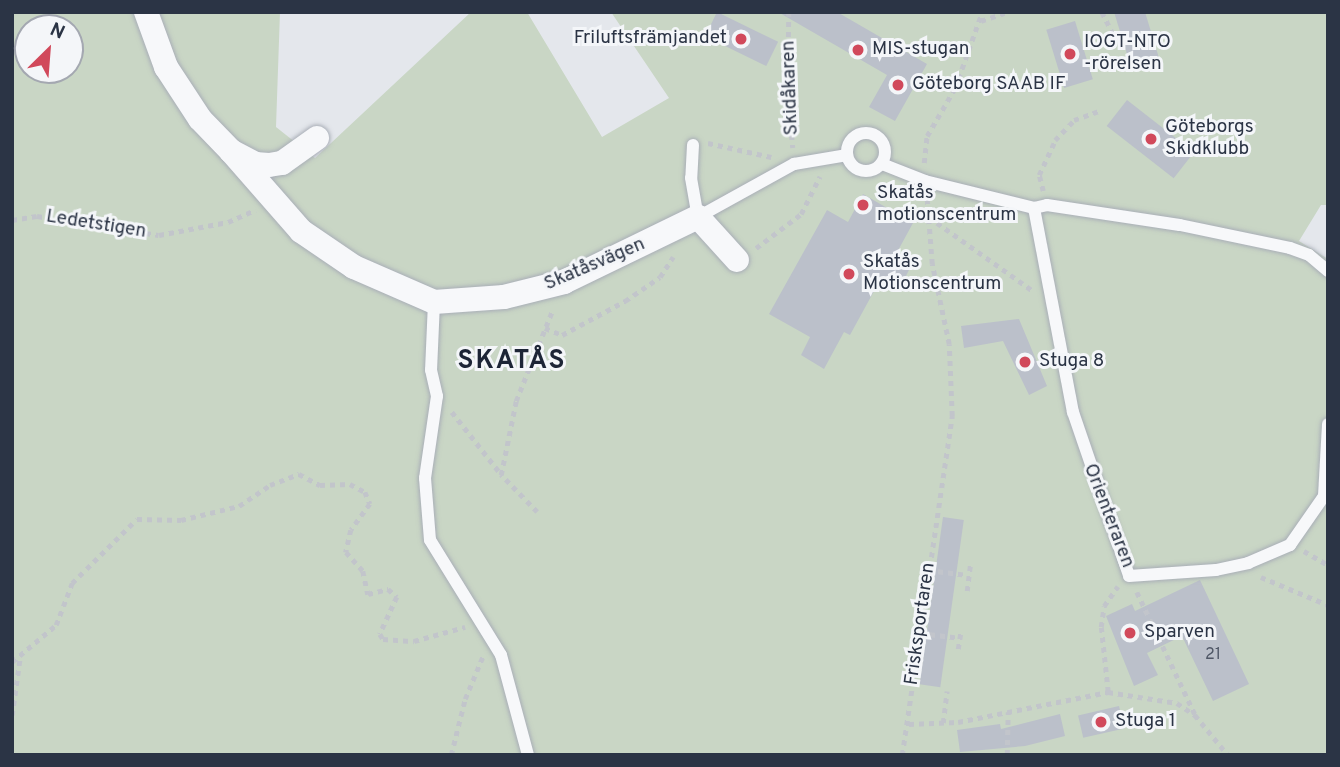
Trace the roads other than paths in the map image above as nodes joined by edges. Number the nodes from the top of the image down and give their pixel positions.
1 (146, 12) edge
2 (317, 138) dead end
3 (693, 145) dead end
4 (231, 151) junction
5 (847, 155) junction
6 (882, 164) junction
7 (1041, 207) junction
8 (691, 221) junction
9 (737, 260) dead end
10 (1328, 271) edge
11 (434, 302) junction
12 (1328, 425) edge
13 (527, 755) edge

1 - 4 street, Skatåsvägen
2 - 4 street, Skatåsvägen
3 - 8 lane
4 - 11 street, Skatåsvägen
5 - 6 lane
5 - 6 lane
5 - 8 lane
6 - 7 lane
7 - 10 lane
7 - 12 lane, Orienteraren
8 - 9 street
8 - 11 street, Skatåsvägen
11 - 13 lane

